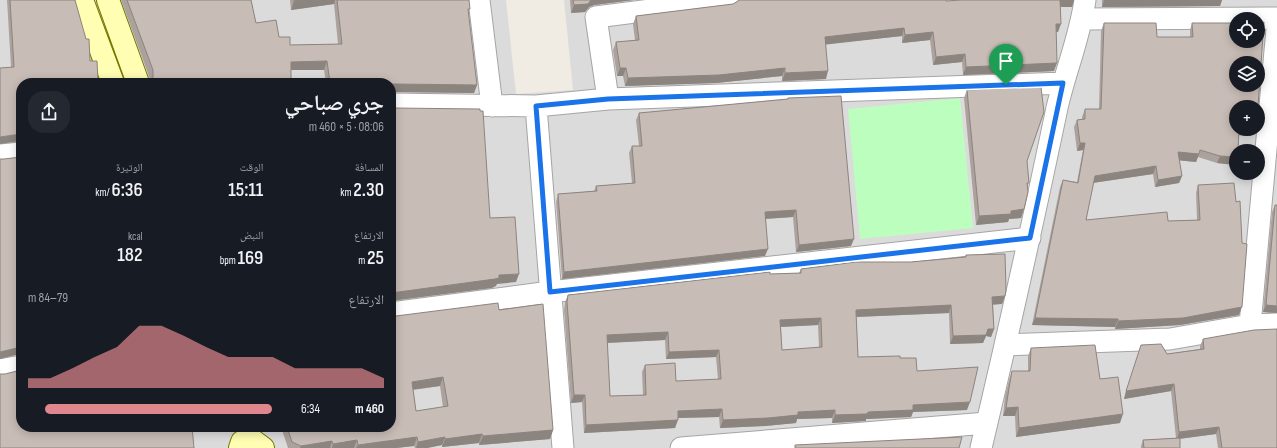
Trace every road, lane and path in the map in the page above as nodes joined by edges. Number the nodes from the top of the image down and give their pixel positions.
1 (82, 0) edge
2 (108, 0) edge
3 (479, 0) edge
4 (728, 0) edge
5 (1084, 10) edge
6 (1277, 18) edge
7 (1277, 29) edge
8 (111, 78) edge
9 (136, 78) edge
10 (1063, 83) junction
11 (608, 99) junction
12 (396, 104) edge
13 (492, 106) junction
14 (536, 106) junction
15 (16, 153) edge
16 (0, 155) edge
17 (1030, 238) junction
18 (550, 292) junction
19 (396, 313) edge
20 (1277, 324) edge
21 (1250, 325) junction
22 (1005, 345) junction
23 (16, 367) edge
24 (0, 370) edge
25 (987, 423) junction
26 (237, 432) edge
27 (251, 443) edge
28 (563, 448) edge
29 (681, 448) edge
30 (981, 448) edge

1 - 8 street
2 - 9 street
3 - 13 street
4 - 11 street
5 - 6 street
5 - 10 street
7 - 21 street
10 - 11 street
10 - 17 street
11 - 14 street
12 - 13 street
13 - 14 street
14 - 18 street
15 - 16 street
17 - 18 street
17 - 22 street
18 - 19 street
18 - 28 street
20 - 21 street
21 - 22 street
22 - 25 street
23 - 24 street
25 - 29 street
25 - 30 street
26 - 27 street

